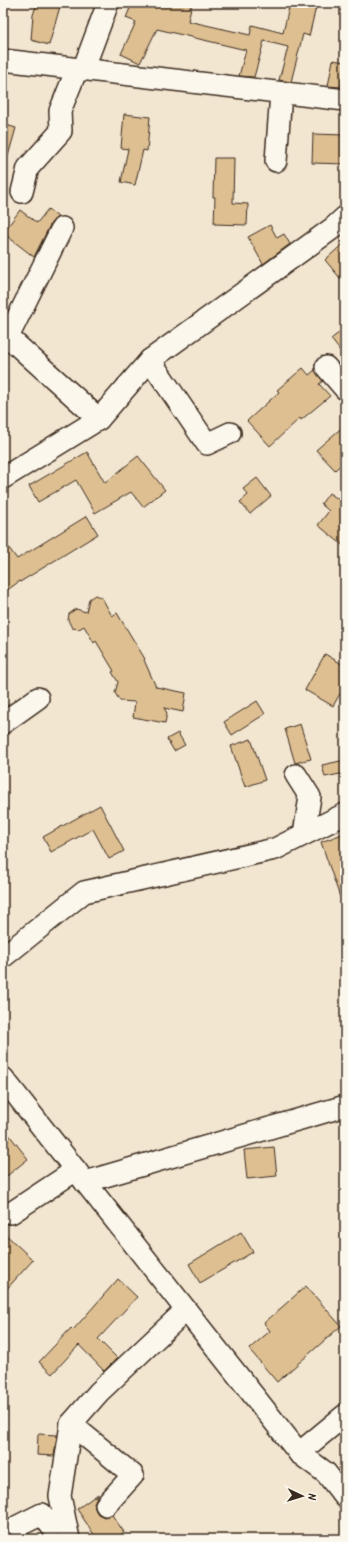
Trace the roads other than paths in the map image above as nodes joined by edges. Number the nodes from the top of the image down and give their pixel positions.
1 (108, 3) edge
2 (3, 60) edge
3 (80, 69) junction
4 (280, 93) junction
5 (345, 100) edge
6 (276, 161) dead end
7 (22, 192) dead end
8 (345, 216) edge
9 (62, 228) dead end
10 (150, 360) junction
11 (326, 367) dead end
12 (345, 389) edge
13 (99, 420) junction
14 (230, 433) dead end
15 (3, 478) edge
16 (38, 698) dead end
17 (3, 723) edge
18 (296, 775) dead end
19 (345, 814) edge
20 (304, 834) junction
21 (3, 957) edge
22 (3, 1078) edge
23 (345, 1106) edge
24 (81, 1176) junction
25 (11, 1213) dead end
26 (186, 1310) junction
27 (345, 1415) edge
28 (71, 1424) junction
29 (299, 1452) junction
30 (345, 1497) edge
31 (106, 1505) dead end
32 (18, 1526) dead end
33 (67, 1531) edge

1 - 3 street
2 - 3 street
3 - 4 street
3 - 7 street
4 - 5 street
4 - 6 street
8 - 10 street
9 - 13 street
10 - 13 street
10 - 14 street
11 - 12 street
13 - 15 street
16 - 17 street
18 - 20 street
19 - 20 street
20 - 21 street
22 - 24 street
23 - 24 street
24 - 25 street
24 - 26 street
26 - 28 street
26 - 29 street
27 - 29 street
28 - 31 street
28 - 33 street
29 - 30 street
32 - 33 street

